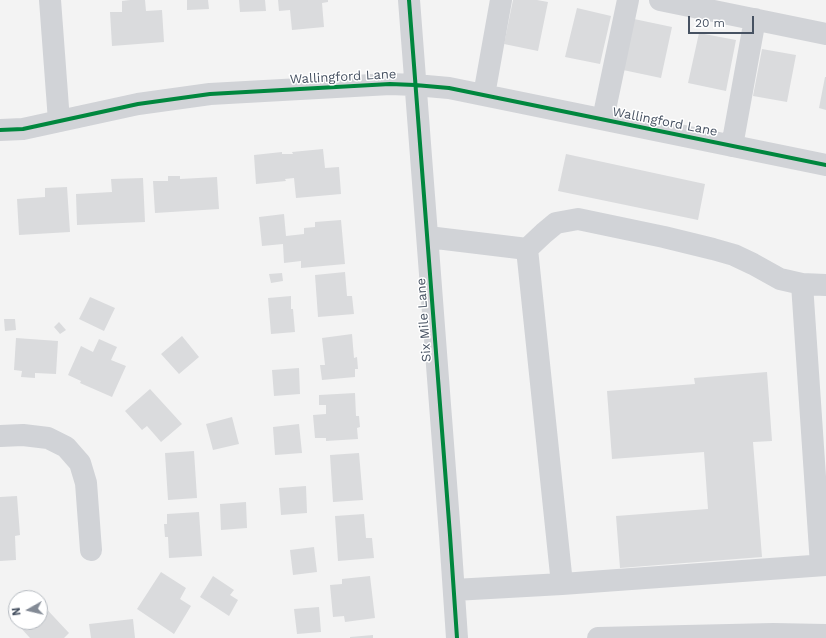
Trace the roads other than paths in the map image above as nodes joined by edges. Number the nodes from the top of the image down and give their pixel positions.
1 (50, 0) edge
2 (409, 0) edge
3 (501, 0) edge
4 (628, 0) edge
5 (660, 0) edge
6 (755, 19) junction
7 (826, 34) edge
8 (415, 85) junction
9 (484, 95) junction
10 (603, 119) junction
11 (59, 121) junction
12 (0, 130) edge
13 (732, 146) junction
14 (826, 165) edge
15 (428, 237) junction
16 (528, 249) junction
17 (802, 284) junction
18 (826, 285) edge
19 (0, 436) edge
20 (91, 550) dead end
21 (823, 565) edge
22 (562, 584) junction
23 (454, 590) junction
24 (814, 636) edge
25 (457, 638) edge
26 (598, 638) edge

1 - 11 street
2 - 8 street, Six Mile Lane
3 - 9 street
4 - 10 street
5 - 6 street
6 - 7 street
6 - 13 street
8 - 9 street, Wallingford Lane
8 - 11 street, Wallingford Lane
8 - 15 street, Six Mile Lane
9 - 10 street, Wallingford Lane
10 - 13 street, Wallingford Lane
11 - 12 street, Wallingford Lane
13 - 14 street, Wallingford Lane
15 - 16 street
15 - 23 street, Six Mile Lane
16 - 17 street
16 - 22 street
17 - 18 street
17 - 21 street
19 - 20 street
21 - 22 street
22 - 23 street
23 - 25 street, Six Mile Lane
24 - 26 street

